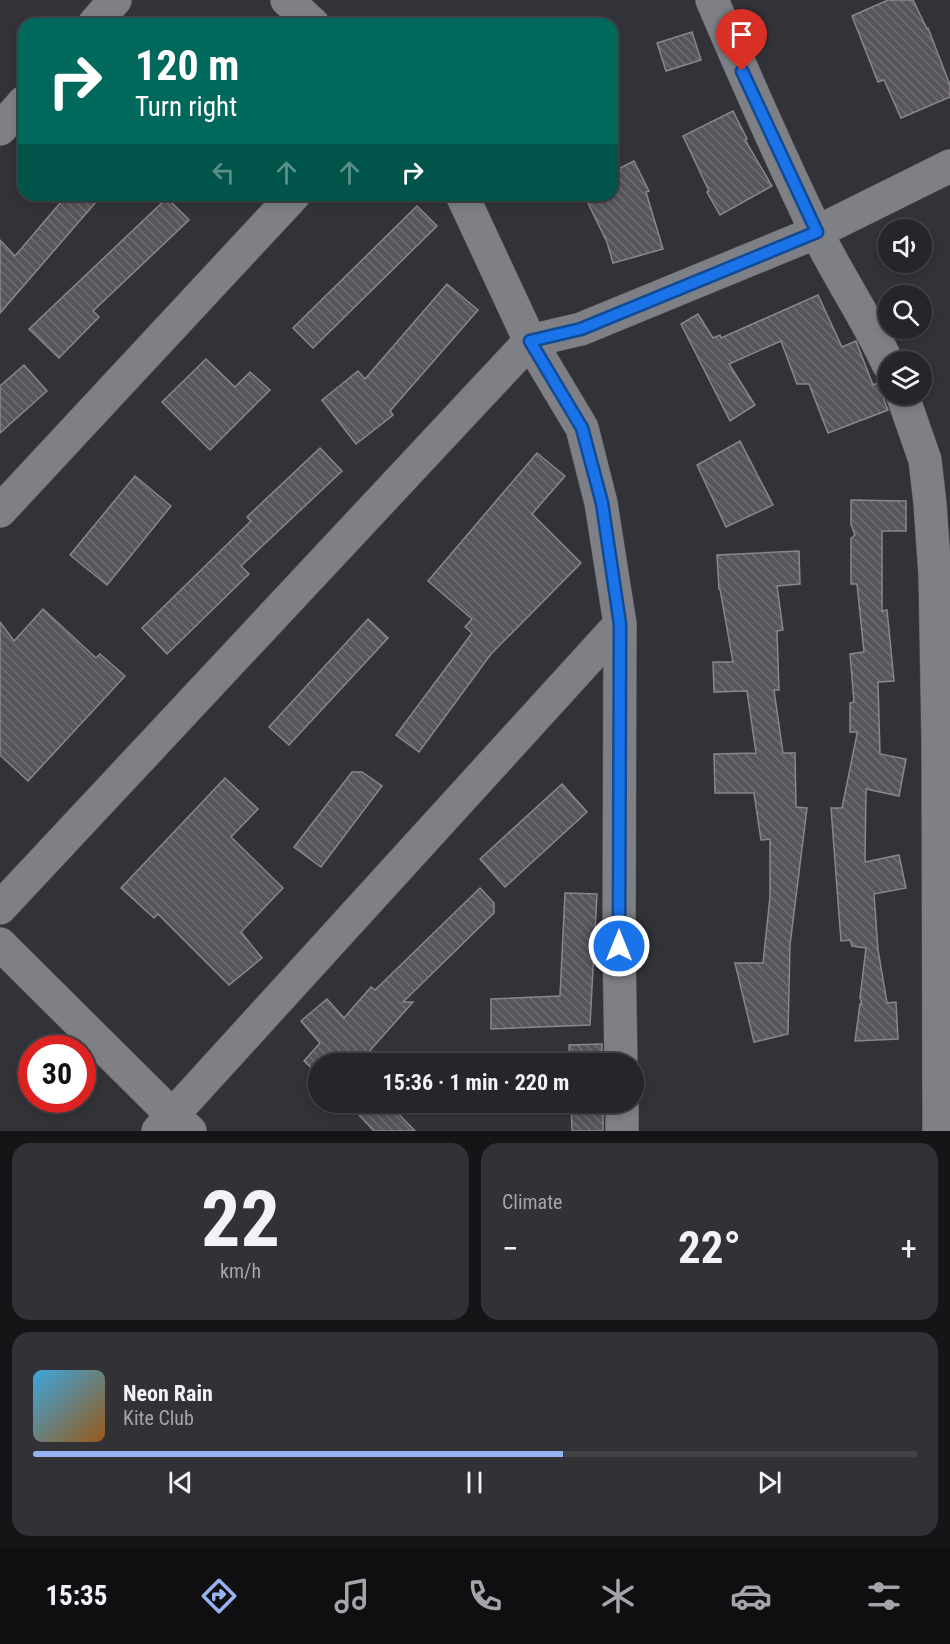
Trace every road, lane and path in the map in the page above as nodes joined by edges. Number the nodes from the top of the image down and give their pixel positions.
1 (115, 0) edge
2 (287, 0) edge
3 (712, 0) edge
4 (99, 18) edge
5 (306, 18) edge
6 (18, 109) edge
7 (0, 129) edge
8 (950, 166) edge
9 (288, 201) edge
10 (465, 201) edge
11 (817, 232) junction
12 (530, 341) junction
13 (882, 351) edge
14 (906, 405) edge
15 (0, 511) edge
16 (620, 624) junction
17 (0, 908) edge
18 (0, 944) edge
19 (621, 1053) edge
20 (622, 1113) edge
21 (173, 1126) edge
22 (622, 1131) edge
23 (939, 1131) edge

1 - 4 street
2 - 5 street
3 - 11 street
6 - 7 street
8 - 11 street
9 - 15 street
10 - 12 street
11 - 12 street
11 - 13 street
12 - 16 street
12 - 17 street
14 - 23 street
16 - 19 street
16 - 21 street
18 - 21 street
20 - 22 street

